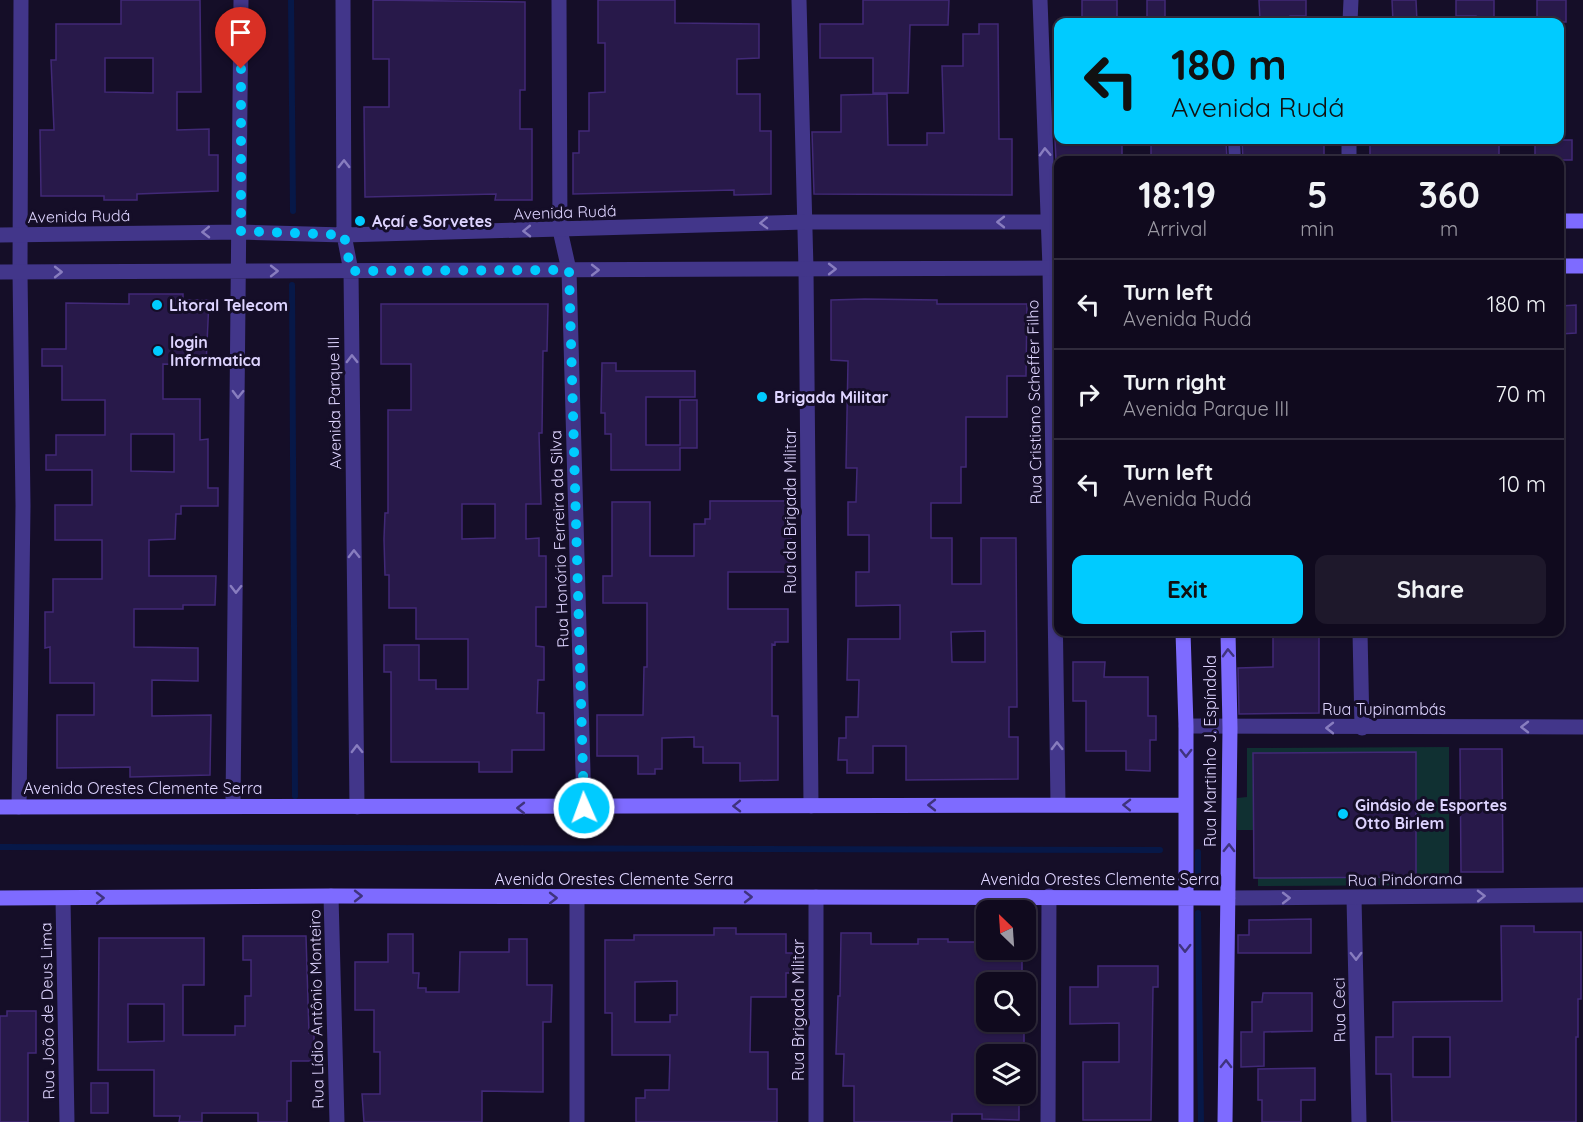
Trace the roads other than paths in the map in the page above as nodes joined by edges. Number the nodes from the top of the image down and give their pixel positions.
1 (21, 0) edge
2 (241, 0) edge
3 (343, 0) edge
4 (559, 0) edge
5 (799, 0) edge
6 (1040, 0) edge
7 (1350, 0) edge
8 (1350, 18) edge
9 (1564, 221) edge
10 (1583, 221) edge
11 (804, 222) junction
12 (1053, 222) edge
13 (560, 230) junction
14 (241, 231) junction
15 (0, 235) edge
16 (20, 235) junction
17 (344, 235) junction
18 (1564, 266) edge
19 (1583, 266) edge
20 (1054, 268) edge
21 (806, 269) junction
22 (569, 270) junction
23 (239, 271) junction
24 (351, 271) junction
25 (0, 272) edge
26 (20, 272) junction
27 (1057, 636) edge
28 (1183, 636) edge
29 (1228, 636) edge
30 (1360, 636) edge
31 (1186, 726) junction
32 (1583, 727) edge
33 (1230, 728) junction
34 (1362, 728) junction
35 (1058, 804) junction
36 (233, 806) junction
37 (811, 806) junction
38 (1185, 806) junction
39 (0, 807) edge
40 (19, 807) junction
41 (357, 807) junction
42 (584, 808) junction
43 (1583, 895) edge
44 (331, 896) junction
45 (1049, 896) junction
46 (816, 897) junction
47 (1184, 897) junction
48 (0, 898) edge
49 (577, 898) junction
50 (1228, 898) junction
51 (1354, 898) junction
52 (63, 899) junction
53 (67, 1122) edge
54 (337, 1122) edge
55 (577, 1122) edge
56 (816, 1122) edge
57 (1048, 1122) edge
58 (1186, 1122) edge
59 (1225, 1122) edge
60 (1359, 1122) edge

1 - 16 street
2 - 14 street
17 -> 3 street, Avenida Parque III
4 - 13 street
5 - 11 street, Rua da Brigada Militar
12 -> 6 street, Rua Cristiano Scheffer Filho
7 - 8 street
9 - 10 main road
12 -> 11 street, Avenida Rudá
11 -> 13 street, Avenida Rudá
11 - 21 street, Rua da Brigada Militar
12 - 20 street, Rua Cristiano Scheffer Filho
13 -> 17 street, Avenida Rudá
13 - 22 street, Rua Honório Ferreira da Silva
14 -> 16 street, Avenida Rudá
14 - 17 street, Avenida Rudá
14 - 23 street
15 - 16 street, Avenida Rudá
16 - 26 street
17 - 24 street, Avenida Parque III
18 - 19 main road
21 -> 20 street
22 -> 21 street
21 - 37 street, Rua da Brigada Militar
22 - 24 street
22 - 42 street, Rua Honório Ferreira da Silva
23 -> 24 street
26 -> 23 street
23 -> 36 street
41 -> 24 street, Avenida Parque III
25 - 26 street
26 - 40 street
35 -> 27 street, Rua Cristiano Scheffer Filho
28 - 31 main road, Rua Martinho J. Espíndola
33 -> 29 main road, Rua Martinho J. Espíndola
30 - 34 street
31 - 33 street, Rua Tupinambás
31 -> 38 main road, Rua Martinho J. Espíndola
32 -> 34 street, Rua Tupinambás
34 -> 33 street, Rua Tupinambás
50 -> 33 main road, Rua Martinho J. Espíndola
35 -> 37 main road, Avenida Orestes Clemente Serra
38 -> 35 main road, Avenida Orestes Clemente Serra
36 - 40 main road, Avenida Orestes Clemente Serra
36 - 41 main road, Avenida Orestes Clemente Serra
37 -> 42 main road, Avenida Orestes Clemente Serra
38 - 47 main road, Rua Martinho J. Espíndola
39 - 40 main road, Avenida Orestes Clemente Serra
42 -> 41 main road, Avenida Orestes Clemente Serra
51 -> 43 street, Rua Pindorama
44 -> 49 main road, Avenida Orestes Clemente Serra
52 -> 44 main road, Avenida Orestes Clemente Serra
44 - 54 street, Rua Lídio Antônio Monteiro
45 - 46 main road, Avenida Orestes Clemente Serra
45 - 47 main road, Avenida Orestes Clemente Serra
45 - 57 street
49 -> 46 main road, Avenida Orestes Clemente Serra
46 - 56 street, Rua Brigada Militar
47 - 50 main road, Avenida Orestes Clemente Serra
47 -> 58 main road, Rua Martinho J. Espíndola
48 - 52 main road, Avenida Orestes Clemente Serra
49 - 55 street
50 -> 51 street, Rua Pindorama
59 -> 50 main road, Rua Martinho J. Espíndola
51 -> 60 street, Rua Ceci
52 - 53 street, Rua João de Deus Lima

